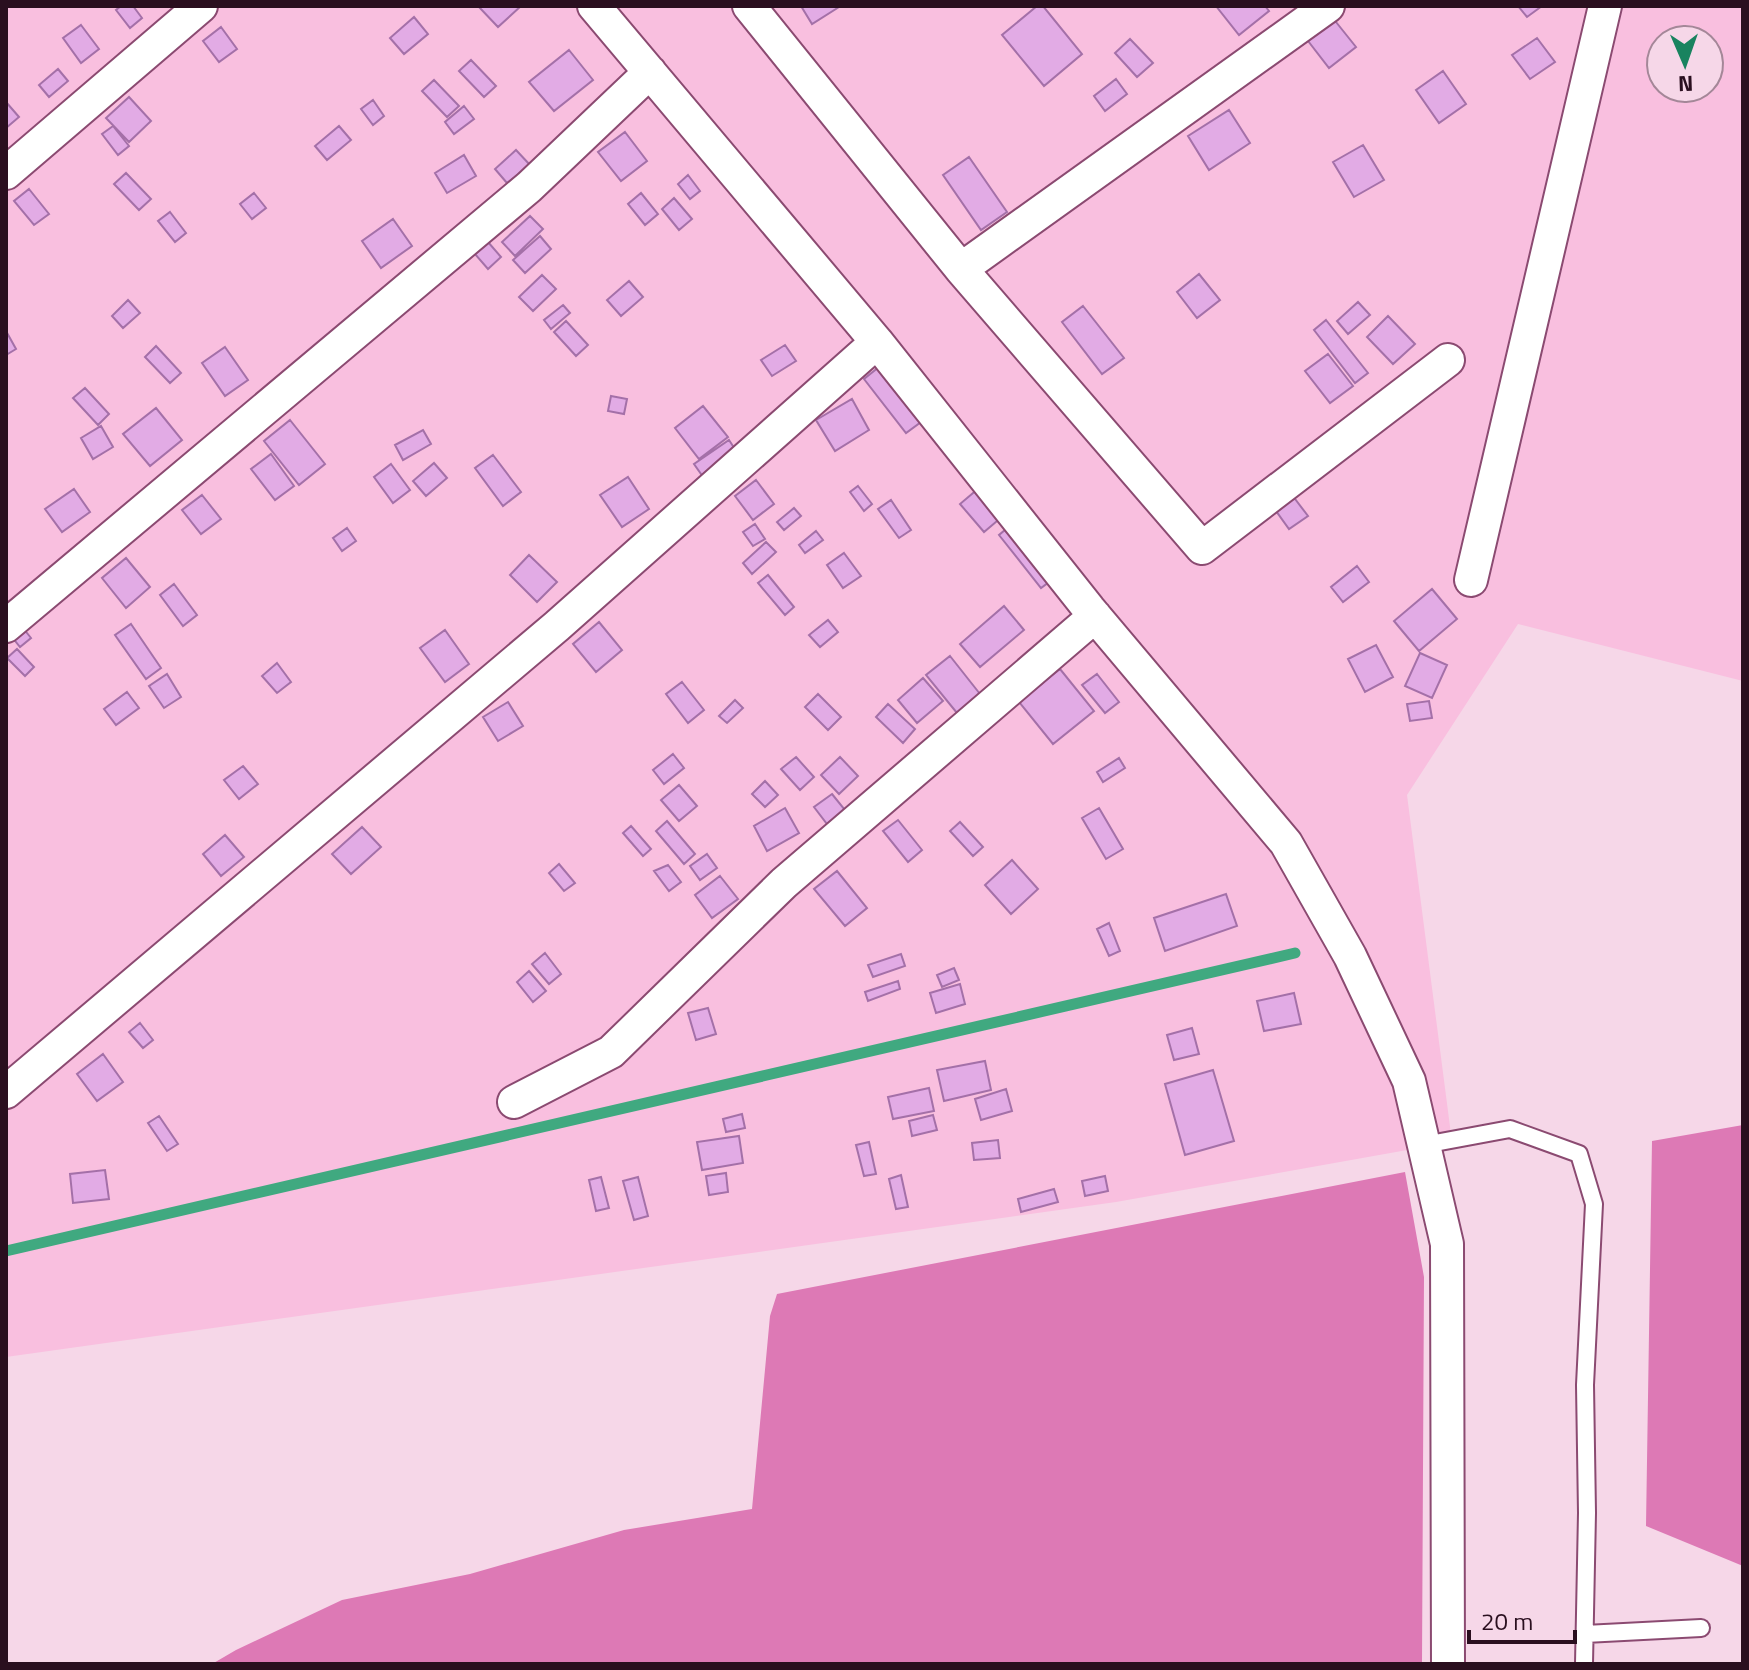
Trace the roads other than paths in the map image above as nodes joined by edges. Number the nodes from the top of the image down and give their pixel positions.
1 (201, 6) edge
2 (594, 6) edge
3 (749, 6) edge
4 (1328, 6) edge
5 (1605, 6) edge
6 (650, 72) junction
7 (6, 173) edge
8 (961, 269) junction
9 (877, 342) junction
10 (1448, 360) dead end
11 (1471, 580) dead end
12 (1095, 616) junction
13 (6, 626) edge
14 (6, 1092) edge
15 (514, 1102) dead end
16 (1424, 1145) junction
17 (1701, 1628) dead end
18 (1585, 1634) junction
19 (1448, 1664) edge
20 (1584, 1664) edge

1 - 7 street
2 - 6 street
3 - 8 street
4 - 8 street
5 - 11 street
6 - 9 street
6 - 13 street
8 - 10 street
9 - 12 street
9 - 14 street
12 - 15 street
12 - 16 street
16 - 18 lane
16 - 19 street
17 - 18 lane
18 - 20 lane

